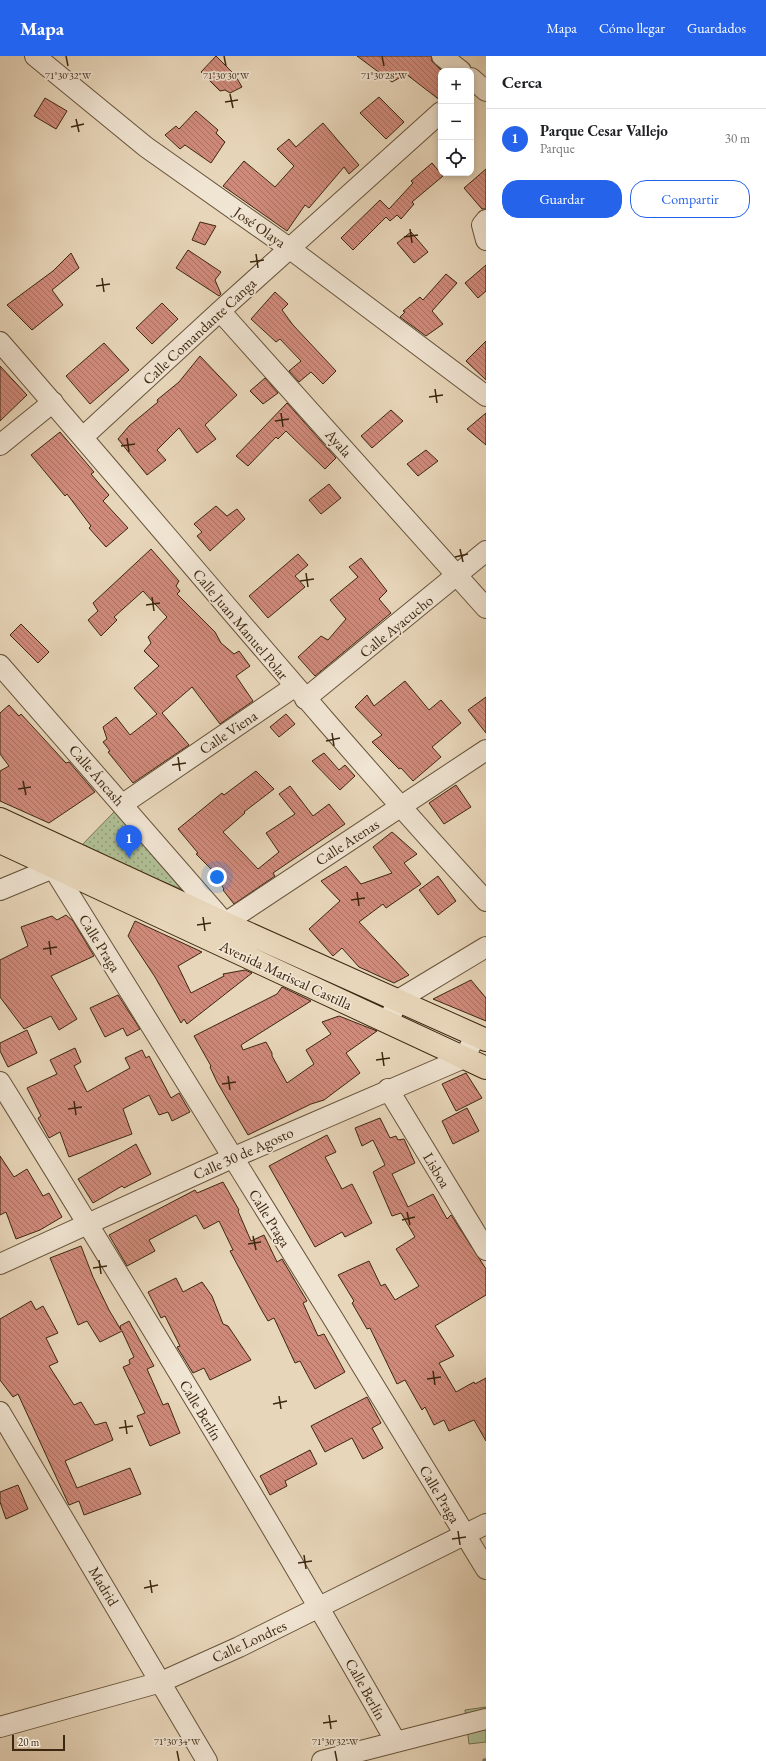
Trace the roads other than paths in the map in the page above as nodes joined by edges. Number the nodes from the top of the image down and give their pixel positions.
1 (35, 56) edge
2 (442, 56) edge
3 (475, 80) edge
4 (438, 115) edge
5 (486, 220) edge
6 (486, 240) edge
7 (289, 248) junction
8 (220, 311) junction
9 (0, 342) edge
10 (486, 396) edge
11 (53, 402) junction
12 (83, 437) junction
13 (0, 445) edge
14 (486, 551) edge
15 (458, 575) junction
16 (486, 608) edge
17 (0, 665) edge
18 (299, 693) junction
19 (486, 750) edge
20 (123, 804) junction
21 (400, 807) junction
22 (0, 819) edge
23 (0, 842) edge
24 (69, 851) junction
25 (53, 868) junction
26 (0, 890) edge
27 (486, 901) edge
28 (225, 923) junction
29 (215, 942) junction
30 (486, 947) edge
31 (398, 1000) junction
32 (388, 1022) junction
33 (481, 1037) edge
34 (464, 1058) junction
35 (486, 1068) edge
36 (0, 1082) edge
37 (388, 1089) junction
38 (232, 1158) junction
39 (88, 1224) junction
40 (486, 1250) edge
41 (0, 1264) edge
42 (0, 1412) edge
43 (486, 1524) edge
44 (465, 1534) junction
45 (486, 1569) edge
46 (320, 1607) junction
47 (161, 1682) junction
48 (486, 1719) edge
49 (0, 1727) edge
50 (396, 1742) junction
51 (207, 1761) edge
52 (322, 1761) edge

1 - 7 street, José Olaya
2 - 3 street
4 - 7 street, Calle Comandante Canga
5 - 6 street
7 - 8 street, Calle Comandante Canga
7 - 10 street, José Olaya
8 - 12 street, Calle Comandante Canga
8 - 15 street, Ayala
9 - 11 street, Calle Juan Manuel Polar
11 - 12 street, Calle Juan Manuel Polar
11 - 13 street
12 - 18 street, Calle Juan Manuel Polar
14 - 15 street, Calle Ayacucho
15 - 16 street, Ayala
15 - 18 street, Calle Ayacucho
17 - 20 street, Calle Áncash
18 - 20 street, Calle Viena
18 - 21 street, Calle Juan Manuel Polar
19 - 21 street, Calle Atenas
20 - 28 street, Calle Áncash
21 - 27 street, Calle Juan Manuel Polar
21 - 28 street, Calle Atenas
22 - 24 main road, Avenida Mariscal Castilla
23 - 25 main road, Avenida Mariscal Castilla
24 - 25 street
24 - 28 main road, Avenida Mariscal Castilla
25 - 26 street
25 - 29 main road, Avenida Mariscal Castilla
25 - 38 street, Calle Praga
28 - 29 street, Calle Atenas
28 - 31 main road, Avenida Mariscal Castilla
29 - 32 main road, Avenida Mariscal Castilla
30 - 31 street
31 - 32 street
31 - 33 main road, Avenida Mariscal Castilla
32 - 34 main road, Avenida Mariscal Castilla
33 - 34 street
34 - 35 main road, Avenida Mariscal Castilla
34 - 37 street, Calle 30 de Agosto
36 - 39 street, Calle Berlín
37 - 38 street, Calle 30 de Agosto
37 - 40 street, Lisboa
38 - 39 street, Calle 30 de Agosto
38 - 44 street, Calle Praga
39 - 41 street, Calle 30 de Agosto
39 - 46 street, Calle Berlín
42 - 47 street, Madrid
43 - 44 street, Calle Londres
44 - 45 street, Calle Praga
44 - 46 street, Calle Londres
46 - 47 street, Calle Londres
46 - 50 street, Calle Berlín
47 - 49 street, Calle Londres
47 - 51 street, Madrid
48 - 50 street
50 - 52 street

